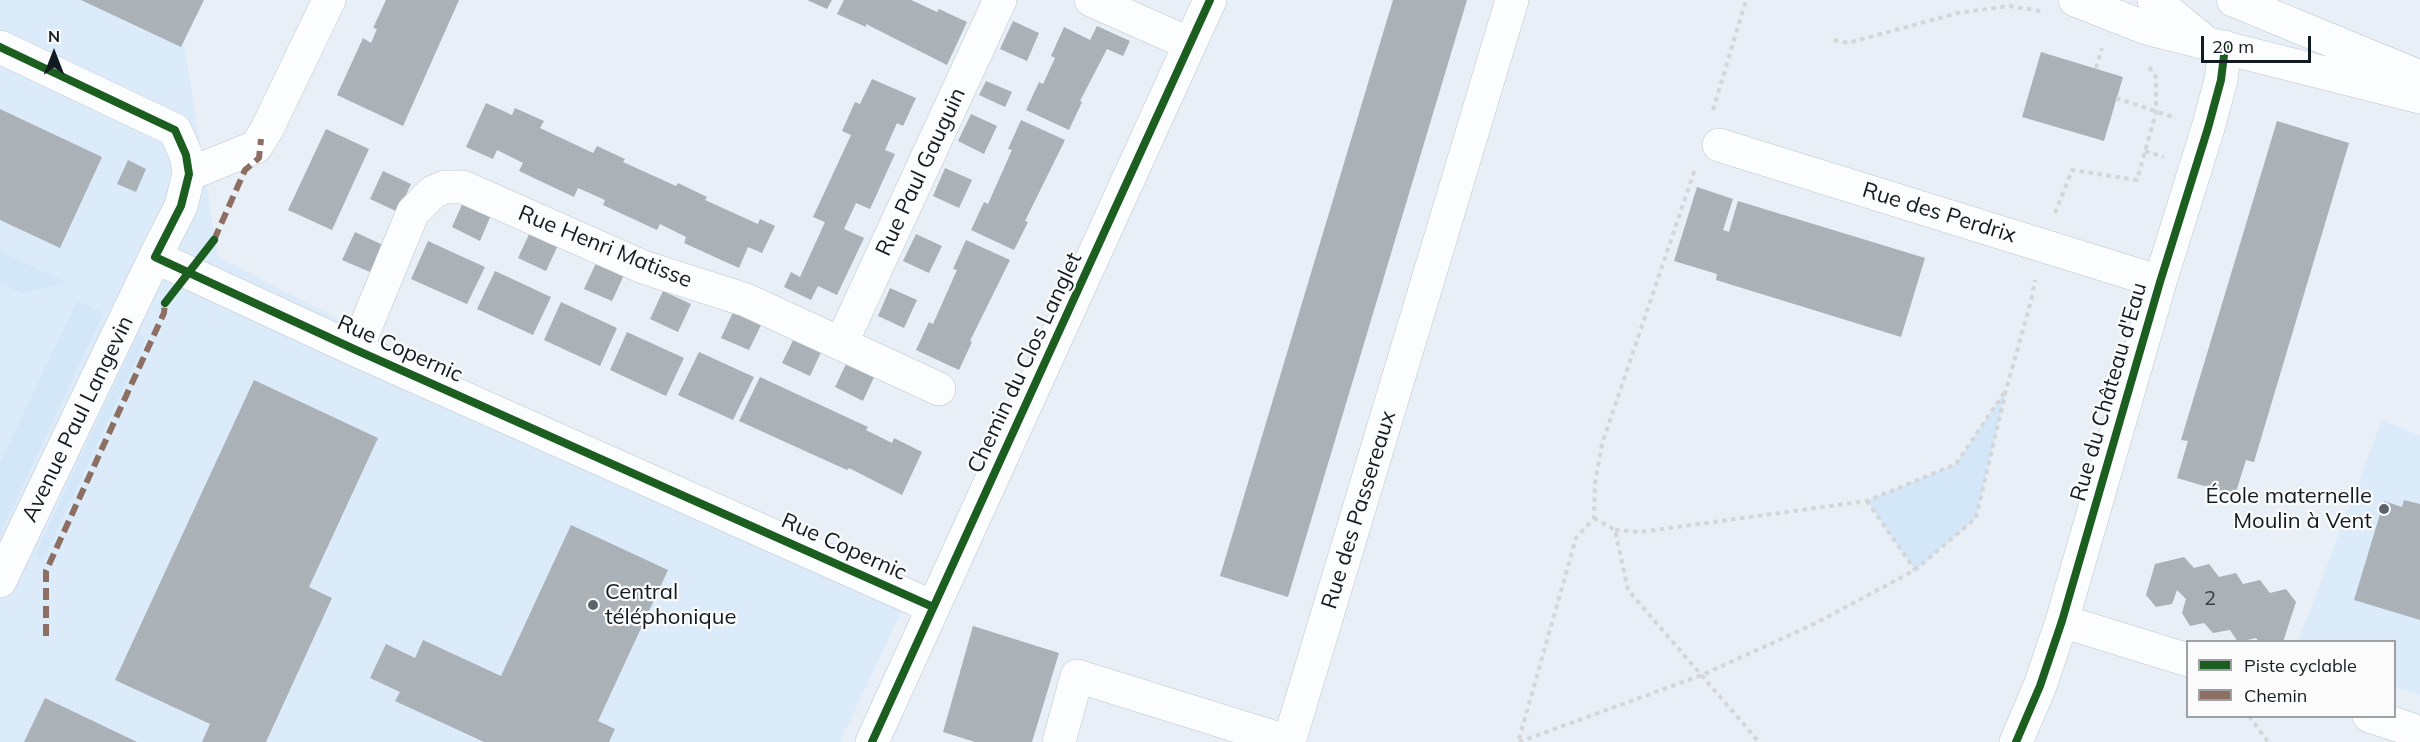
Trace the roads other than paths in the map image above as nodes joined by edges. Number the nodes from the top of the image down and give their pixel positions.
1 (329, 0) edge
2 (1000, 0) edge
3 (1091, 0) edge
4 (1210, 0) edge
5 (1512, 0) edge
6 (2075, 0) edge
7 (2154, 0) edge
8 (2233, 0) edge
9 (1190, 44) junction
10 (2215, 45) junction
11 (0, 47) edge
12 (2420, 77) edge
13 (2420, 97) edge
14 (1708, 142) road end
15 (189, 174) junction
16 (155, 257) junction
17 (2160, 282) junction
18 (842, 344) junction
19 (356, 350) junction
20 (939, 389) dead end
21 (0, 581) edge
22 (933, 607) junction
23 (2062, 621) junction
24 (2186, 660) edge
25 (2372, 718) edge
26 (2410, 729) dead end
27 (872, 742) edge
28 (1059, 742) edge
29 (1289, 742) edge
30 (2016, 742) edge

1 - 15 street
2 - 18 street, Rue Paul Gauguin
3 - 9 street
4 - 9 street, Chemin du Clos Langlet
5 - 29 street, Rue des Passereaux
6 - 10 street
7 - 10 street
8 - 12 street
9 - 22 street, Chemin du Clos Langlet
10 - 13 street
10 - 17 street, Rue du Château d'Eau
11 - 15 street
14 - 17 street, Rue des Perdrix
15 - 16 street
16 - 19 street, Rue Copernic
16 - 21 street, Avenue Paul Langevin
17 - 23 street, Rue du Château d'Eau
18 - 19 street, Rue Henri Matisse
18 - 20 street, Rue Henri Matisse
19 - 22 street, Rue Copernic
22 - 27 street, Chemin du Clos Langlet
23 - 24 street
23 - 30 street, Rue du Château d'Eau
25 - 26 street
28 - 29 street, Rue des Passereaux

